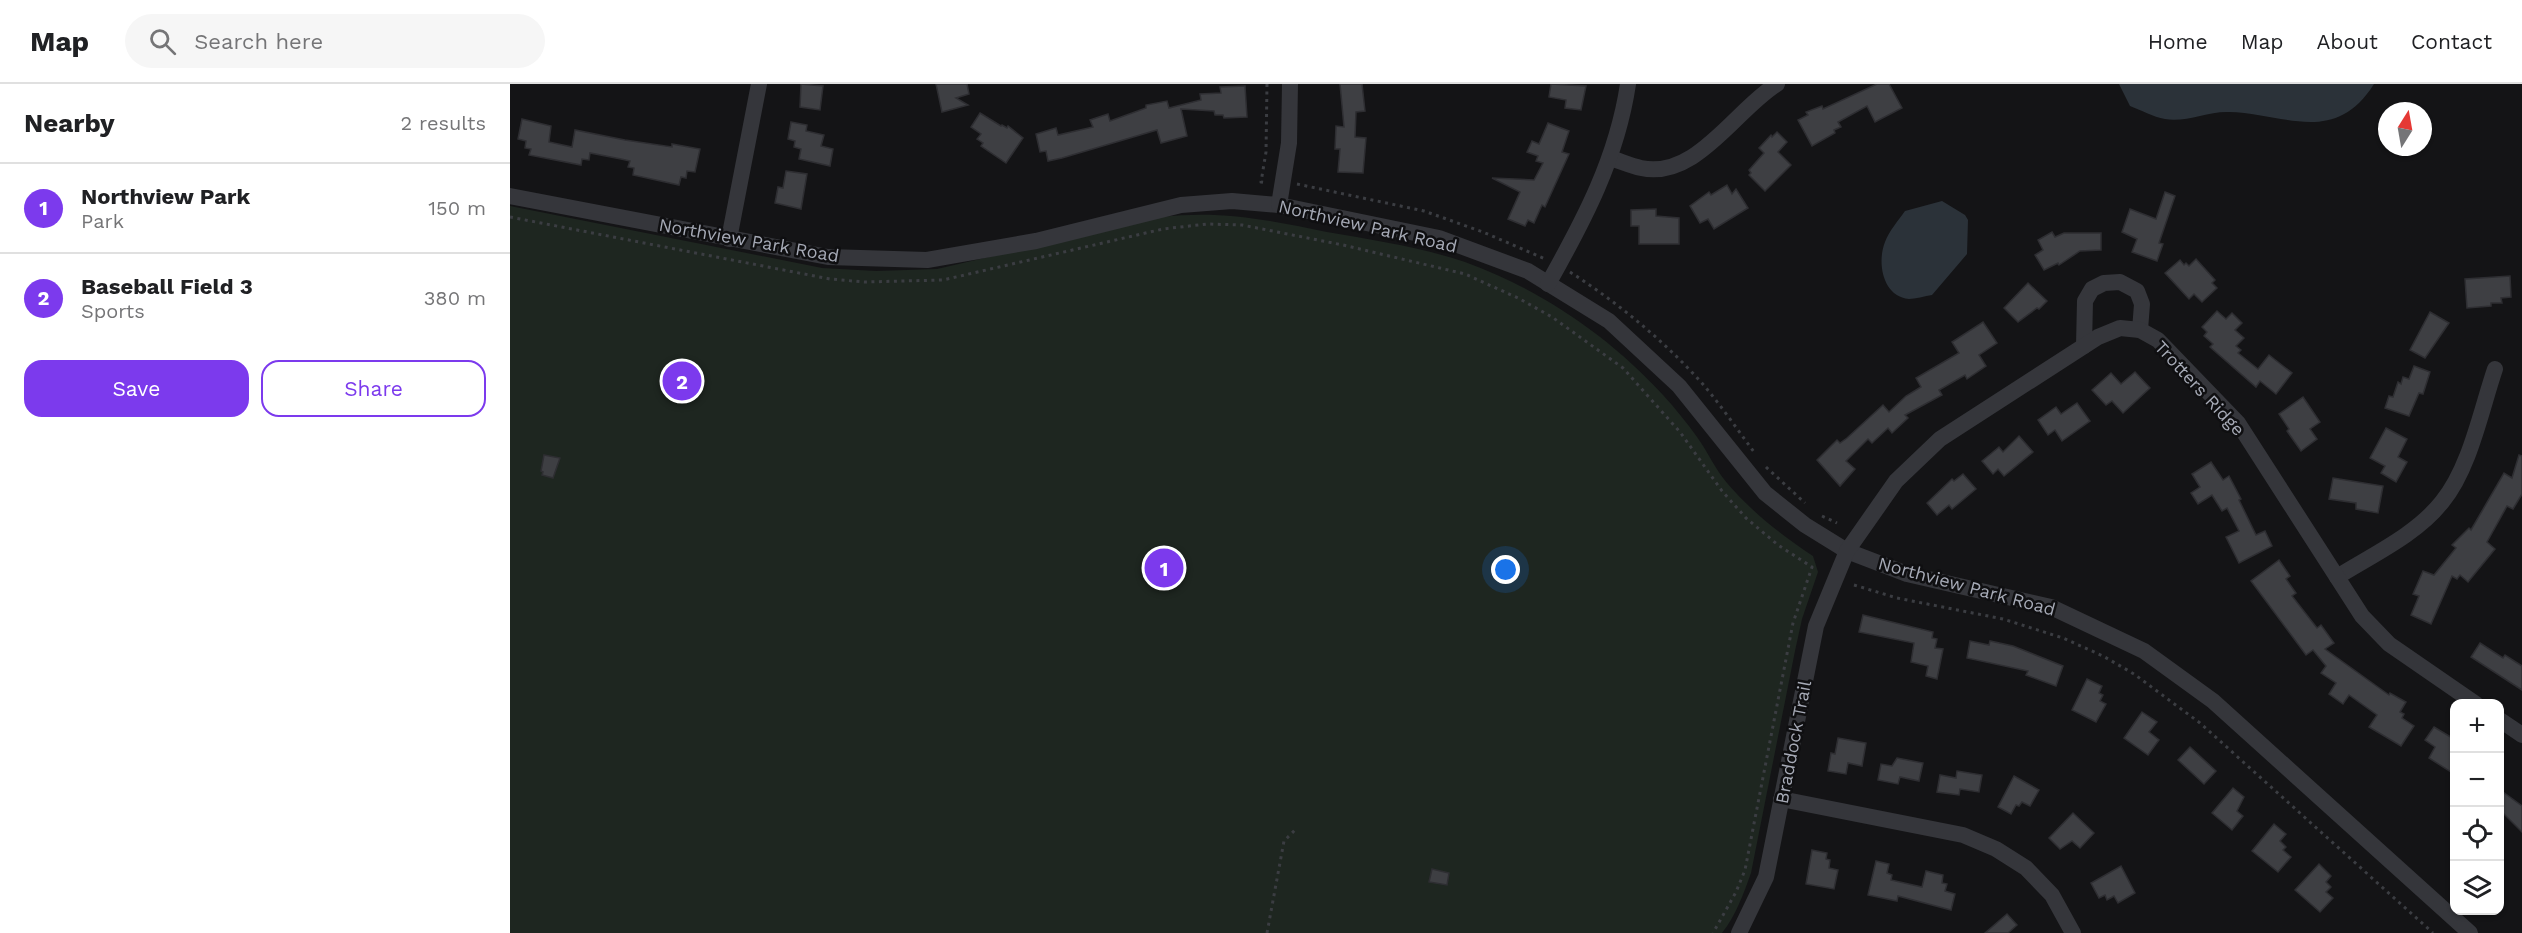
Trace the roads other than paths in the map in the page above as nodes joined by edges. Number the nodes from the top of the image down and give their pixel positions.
1 (759, 84) edge
2 (1290, 84) edge
3 (1628, 84) edge
4 (1777, 84) edge
5 (1610, 158) junction
6 (510, 196) edge
7 (1280, 205) junction
8 (729, 239) junction
9 (1548, 284) junction
10 (2140, 330) junction
11 (2084, 346) junction
12 (2495, 369) dead end
13 (1847, 551) junction
14 (2337, 577) junction
15 (2469, 699) edge
16 (2504, 723) edge
17 (2522, 735) edge
18 (1781, 799) junction
19 (2468, 932) edge
20 (1739, 933) edge
21 (2073, 933) edge

1 - 8 street
2 - 7 street
3 - 5 street
4 - 5 street
5 - 9 street
6 - 8 street, Northview Park Road
7 - 8 street, Northview Park Road
7 - 9 street, Northview Park Road
9 - 13 street, Northview Park Road
10 - 11 street, Trotters Ridge
10 - 11 street
10 - 14 street, Trotters Ridge
11 - 13 street, Trotters Ridge
12 - 14 street
13 - 18 street, Braddock Trail
13 - 19 street, Northview Park Road
14 - 15 street, Trotters Ridge
16 - 17 street
18 - 20 street, Braddock Trail
18 - 21 street

